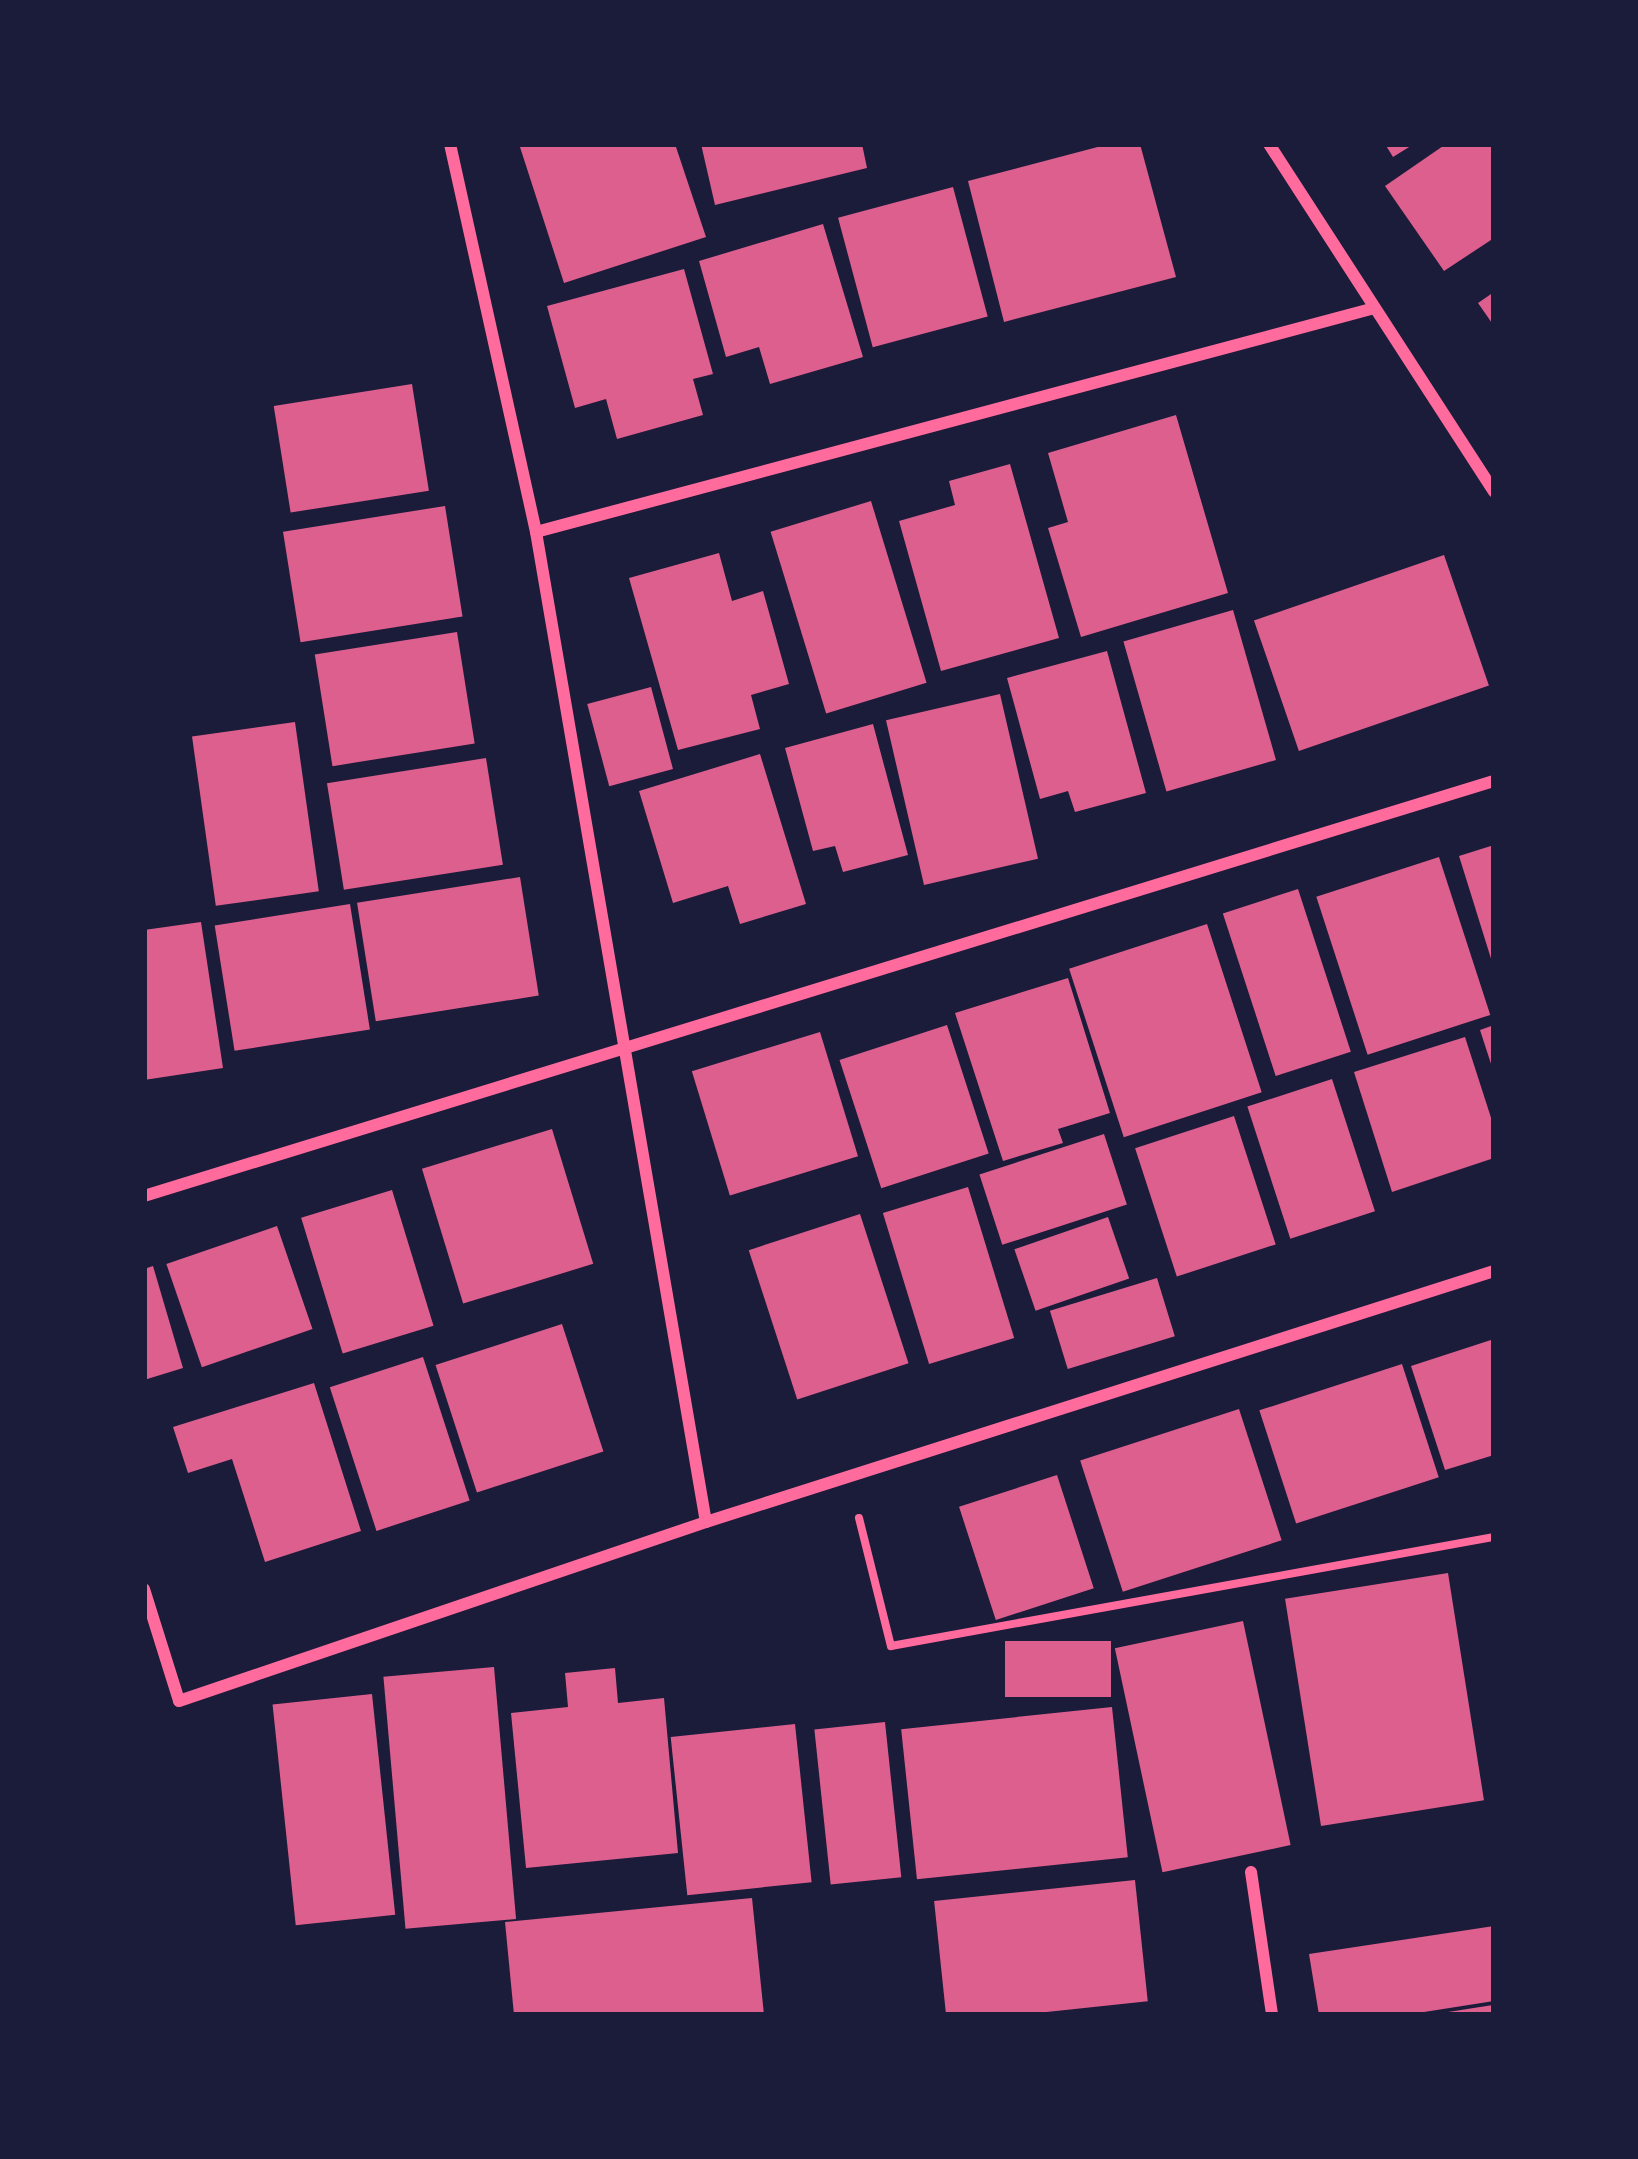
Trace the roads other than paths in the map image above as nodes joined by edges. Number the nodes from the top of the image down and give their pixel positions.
1 (450, 144) edge
2 (1269, 144) edge
3 (1375, 308) junction
4 (1494, 492) edge
5 (536, 532) junction
6 (1494, 781) edge
7 (622, 1045) junction
8 (144, 1196) edge
9 (1494, 1271) edge
10 (706, 1522) junction
11 (144, 1589) edge
12 (1251, 1872) dead end
13 (1272, 2015) edge

1 - 5 street
2 - 3 street
3 - 4 street
3 - 5 street
5 - 7 street
6 - 7 street
7 - 8 street
7 - 10 street
9 - 10 street
10 - 11 street
12 - 13 street

